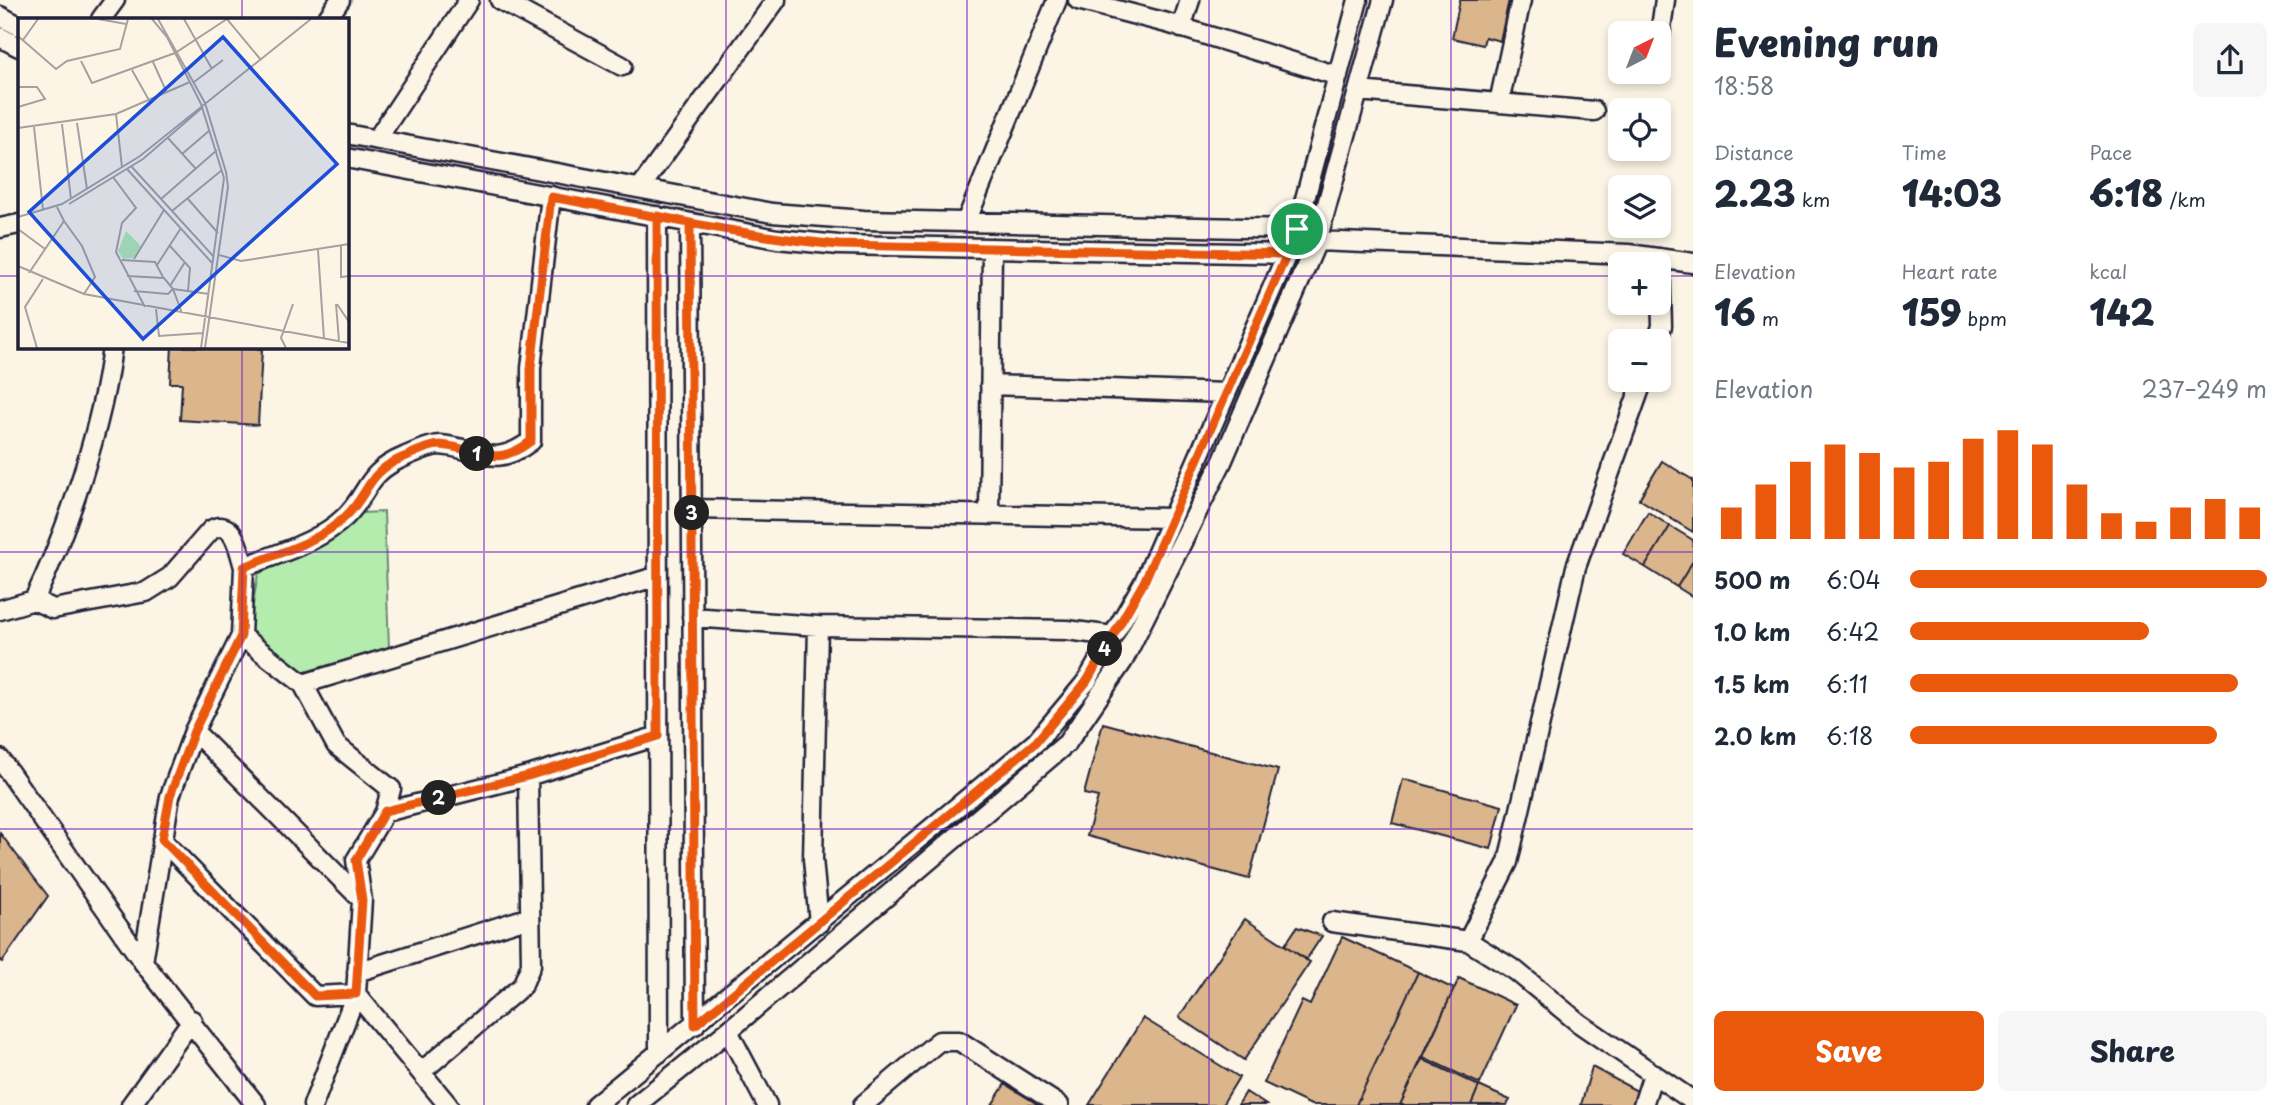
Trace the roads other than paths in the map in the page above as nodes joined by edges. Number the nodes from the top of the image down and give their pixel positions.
1 (115, 0) edge
2 (340, 0) edge
3 (469, 0) edge
4 (500, 0) edge
5 (776, 0) edge
6 (1057, 0) edge
7 (1078, 0) edge
8 (1190, 0) edge
9 (1358, 0) edge
10 (1383, 0) edge
11 (1521, 0) edge
12 (1665, 0) edge
13 (0, 16) edge
14 (102, 18) edge
15 (328, 18) edge
16 (1662, 21) edge
17 (18, 25) edge
18 (1181, 28) junction
19 (0, 37) edge
20 (18, 46) edge
21 (622, 66) dead end
22 (1338, 76) junction
23 (1358, 91) junction
24 (1499, 103) junction
25 (1594, 111) dead end
26 (348, 134) edge
27 (377, 139) junction
28 (348, 158) edge
29 (640, 188) junction
30 (551, 197) junction
31 (657, 216) junction
32 (966, 222) junction
33 (690, 223) junction
34 (18, 224) edge
35 (0, 228) edge
36 (1297, 229) junction
37 (1317, 241) junction
38 (992, 248) junction
39 (1608, 253) edge
40 (1287, 254) junction
41 (1671, 259) edge
42 (1693, 262) edge
43 (112, 348) edge
44 (990, 385) junction
45 (1639, 392) edge
46 (1226, 393) junction
47 (692, 509) junction
48 (989, 515) junction
49 (1172, 519) junction
50 (244, 567) junction
51 (658, 576) junction
52 (34, 600) junction
53 (0, 610) edge
54 (692, 617) junction
55 (818, 626) junction
56 (241, 636) junction
57 (1113, 636) junction
58 (303, 684) junction
59 (194, 731) junction
60 (658, 736) junction
61 (0, 759) edge
62 (528, 776) junction
63 (385, 811) junction
64 (162, 839) junction
65 (362, 900) junction
66 (530, 917) junction
67 (1332, 922) dead end
68 (819, 923) junction
69 (1468, 942) junction
70 (143, 962) junction
71 (357, 972) junction
72 (356, 994) junction
73 (192, 1020) junction
74 (695, 1025) junction
75 (728, 1031) junction
76 (659, 1053) junction
77 (421, 1072) junction
78 (1653, 1074) junction
79 (1693, 1101) edge
80 (131, 1105) edge
81 (256, 1105) edge
82 (313, 1105) edge
83 (448, 1105) edge
84 (595, 1105) edge
85 (636, 1105) edge
86 (767, 1105) edge
87 (863, 1105) edge
88 (1059, 1105) edge
89 (1643, 1105) edge

1 - 14 street
2 - 15 street
3 - 27 street
4 - 21 street
5 - 29 street
6 - 32 street
7 - 18 street
8 - 18 street
9 - 22 street
10 - 23 street
11 - 24 street
12 - 16 street
13 - 17 street
18 - 22 street
19 - 20 street
22 - 36 street
23 - 24 street
23 - 37 street
24 - 25 street
26 - 27 street
27 - 29 street
28 - 30 street
29 - 32 street
30 - 31 street
30 - 50 street
31 - 33 street
31 - 51 street
32 - 36 street
33 - 38 street
33 - 47 street
34 - 35 street
36 - 37 street
36 - 40 street
37 - 39 street
37 - 40 street
37 - 75 street
38 - 40 street
38 - 44 street
40 - 46 street
41 - 42 street
43 - 52 street
44 - 46 street
44 - 48 street
45 - 69 street
46 - 49 street
47 - 48 street
47 - 54 street
48 - 49 street
49 - 57 street
50 - 52 street
50 - 56 street
51 - 58 street
51 - 60 street
52 - 53 street
54 - 55 street
54 - 74 street
55 - 57 street
55 - 68 street
56 - 58 street
56 - 59 street
57 - 68 street
58 - 63 street
59 - 64 street
59 - 65 street
60 - 62 street
60 - 76 street
61 - 70 street
62 - 63 street
62 - 66 street
63 - 65 street
64 - 70 street
64 - 72 street
65 - 71 street
66 - 71 street
66 - 77 street
67 - 69 street
68 - 74 street
69 - 78 street
70 - 73 street
71 - 72 street
72 - 77 street
72 - 82 street
73 - 80 street
73 - 81 street
74 - 76 street
75 - 85 street
75 - 86 street
76 - 84 street
77 - 83 street
78 - 79 street
78 - 89 street
87 - 88 street

